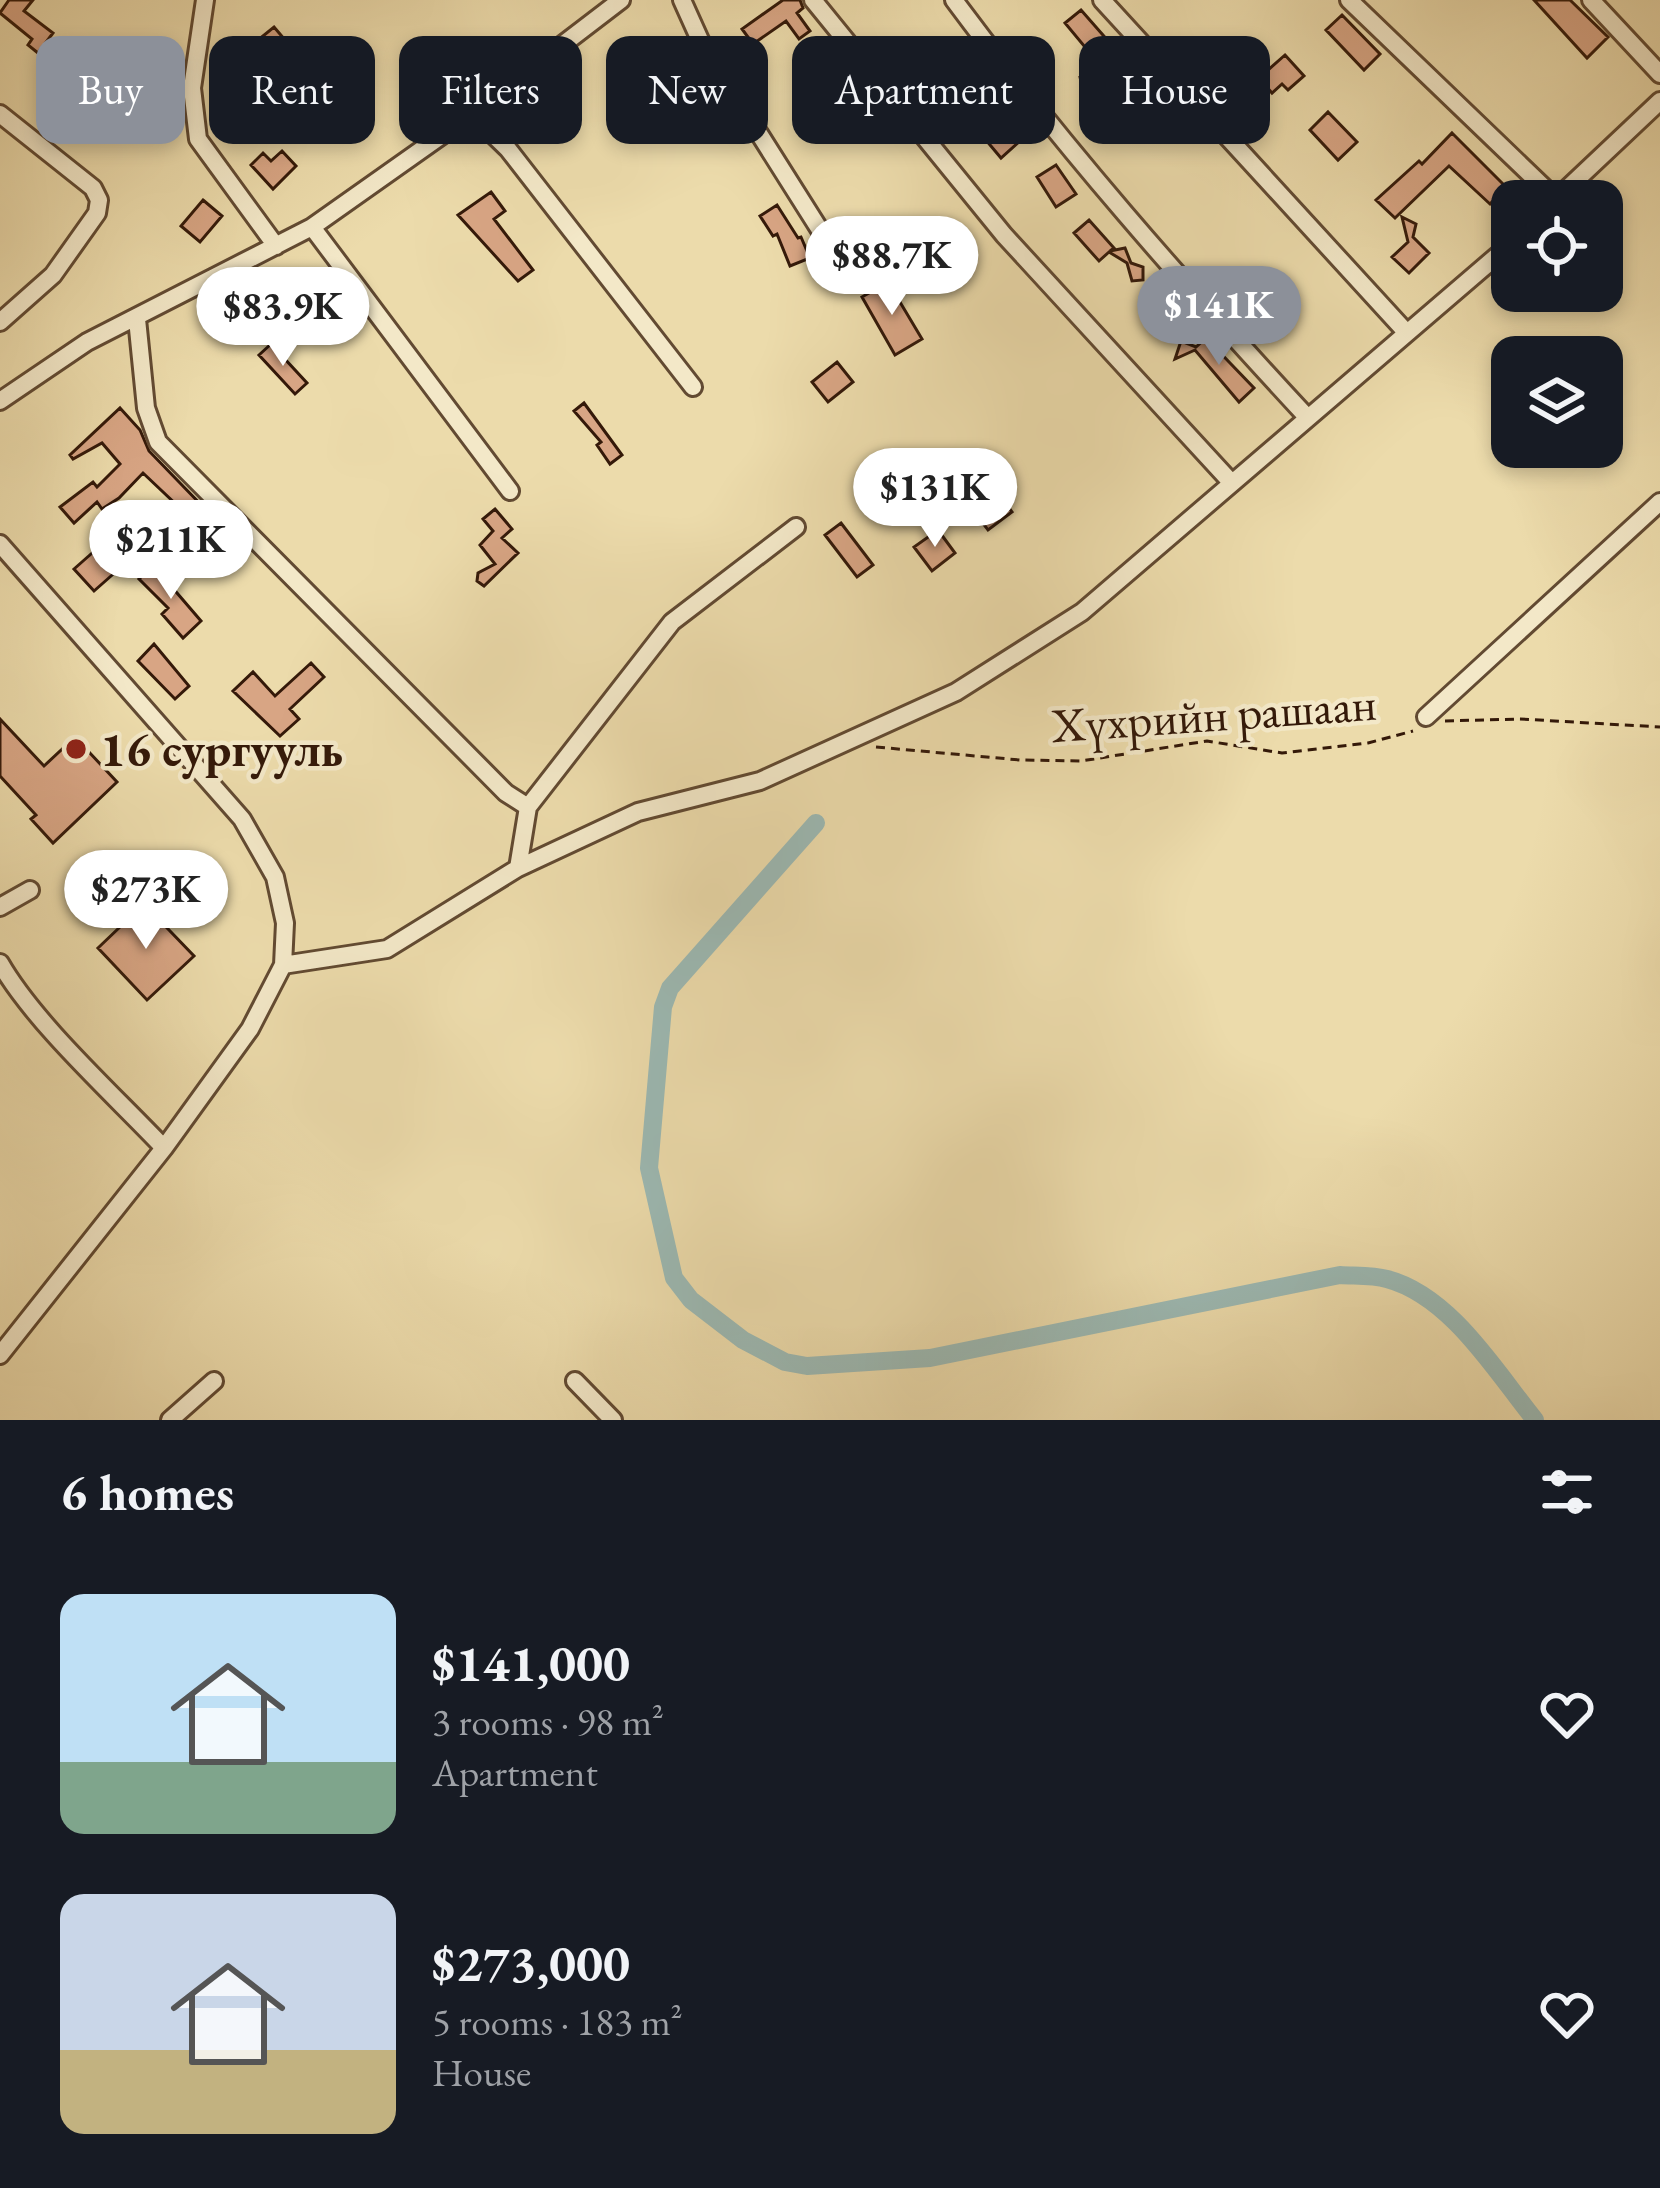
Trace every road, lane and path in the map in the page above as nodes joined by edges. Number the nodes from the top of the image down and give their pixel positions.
1 (621, 0) edge
2 (682, 0) edge
3 (813, 0) edge
4 (954, 0) edge
5 (1102, 0) edge
6 (1349, 0) edge
7 (1591, 0) edge
8 (207, 2) edge
9 (574, 36) edge
10 (1660, 74) edge
11 (1660, 101) edge
12 (0, 114) edge
13 (430, 144) edge
14 (503, 144) edge
15 (1534, 180) edge
16 (1576, 180) edge
17 (312, 227) junction
18 (276, 246) junction
19 (1491, 261) edge
20 (849, 276) dead end
21 (137, 319) junction
22 (0, 322) edge
23 (1406, 332) junction
24 (692, 387) dead end
25 (0, 401) edge
26 (1307, 417) junction
27 (1230, 481) junction
28 (509, 491) dead end
29 (1660, 502) edge
30 (796, 527) dead end
31 (0, 544) edge
32 (1446, 721) dead end
33 (1426, 722) joint
34 (1660, 727) edge
35 (844, 744) junction
36 (528, 807) junction
37 (518, 868) junction
38 (30, 890) dead end
39 (0, 907) edge
40 (0, 962) edge
41 (283, 964) junction
42 (164, 1148) junction
43 (0, 1355) edge
44 (575, 1381) dead end
45 (214, 1382) dead end
46 (170, 1420) edge
47 (613, 1420) edge

1 - 9 street
2 - 20 street
3 - 27 street
4 - 26 street
5 - 23 street
6 - 15 street
7 - 10 street
8 - 18 street
11 - 16 street
12 - 22 street
13 - 17 street
14 - 24 street
17 - 18 street
17 - 28 street
18 - 21 street
19 - 23 street
21 - 25 street
21 - 36 street
23 - 26 street
26 - 27 street
27 - 35 street
29 - 33 street
30 - 36 street
31 - 41 street
32 - 34 path, Хүхрийн рашаан
33 - 35 path, Хүхрийн рашаан
35 - 37 street
36 - 37 street
37 - 41 street
38 - 39 street
40 - 42 street
41 - 42 street
42 - 43 street
44 - 47 street
45 - 46 street

